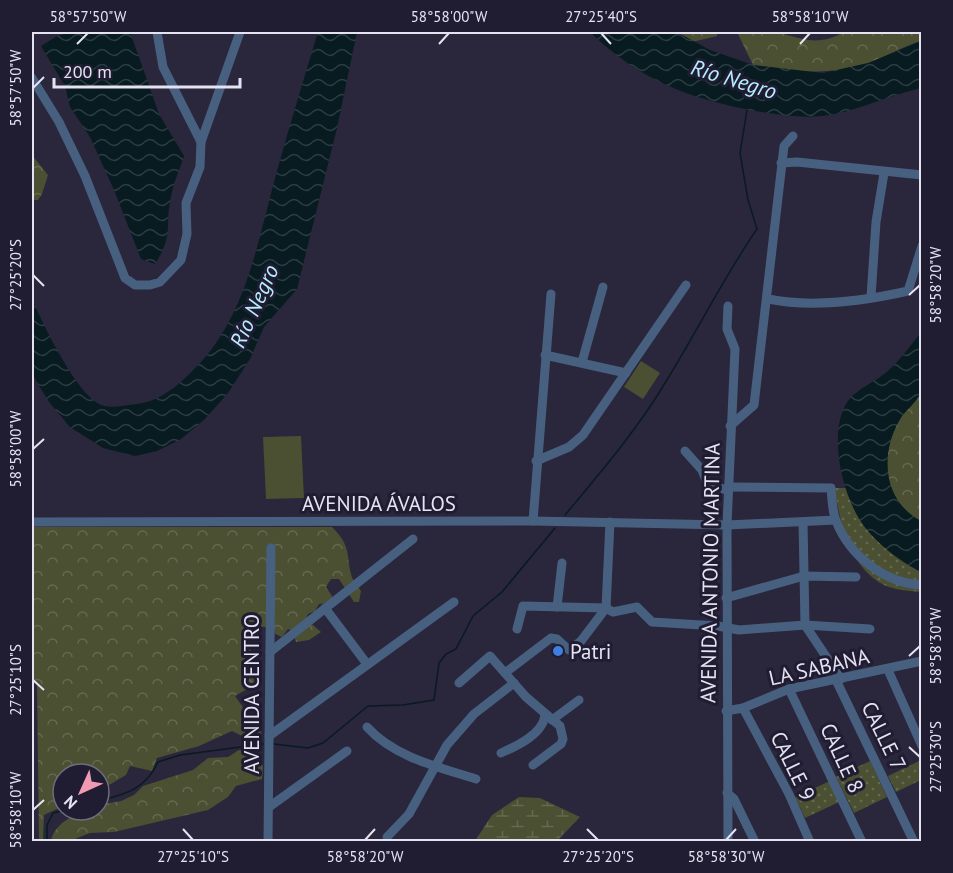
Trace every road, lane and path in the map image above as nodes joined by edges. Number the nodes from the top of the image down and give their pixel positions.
1 (157, 32) edge
2 (240, 32) edge
3 (32, 78) edge
4 (211, 114) junction
5 (192, 121) junction
6 (793, 135) dead end
7 (201, 142) junction
8 (781, 163) junction
9 (884, 173) junction
10 (921, 175) edge
11 (921, 246) edge
12 (686, 285) dead end
13 (603, 287) dead end
14 (551, 294) dead end
15 (871, 297) junction
16 (768, 299) junction
17 (728, 306) dead end
18 (545, 354) junction
19 (582, 362) junction
20 (626, 373) junction
21 (730, 426) junction
22 (685, 451) dead end
23 (536, 461) junction
24 (728, 489) junction
25 (836, 520) junction
26 (533, 521) junction
27 (32, 522) edge
28 (610, 522) junction
29 (803, 522) junction
30 (727, 525) junction
31 (413, 539) dead end
32 (271, 548) dead end
33 (562, 563) dead end
34 (804, 576) junction
35 (856, 577) dead end
36 (921, 585) edge
37 (726, 598) junction
38 (454, 602) dead end
39 (326, 608) junction
40 (557, 608) junction
41 (606, 608) junction
42 (805, 626) junction
43 (727, 628) junction
44 (517, 629) dead end
45 (870, 629) dead end
46 (270, 652) junction
47 (921, 662) edge
48 (367, 664) junction
49 (888, 670) junction
50 (505, 673) junction
51 (838, 680) junction
52 (459, 683) dead end
53 (514, 683) junction
54 (789, 689) junction
55 (579, 700) dead end
56 (743, 708) junction
57 (726, 711) junction
58 (548, 717) junction
59 (367, 727) dead end
60 (269, 736) junction
61 (921, 746) edge
62 (347, 751) dead end
63 (501, 753) dead end
64 (533, 765) dead end
65 (436, 767) junction
66 (476, 779) dead end
67 (727, 793) junction
68 (269, 807) junction
69 (387, 837) dead end
70 (268, 842) edge
71 (728, 842) edge
72 (755, 842) edge
73 (810, 842) edge
74 (862, 842) edge
75 (914, 842) edge

1 - 5 street
2 - 4 street
3 - 7 street
4 - 5 street
4 - 7 street
5 - 7 street
6 - 8 street
8 - 9 street
8 - 16 street
9 - 10 street
9 - 15 street
11 - 15 street
12 - 20 street
13 - 19 street
14 - 18 street
15 - 16 street
16 - 21 street
17 - 21 street, AVENIDA ANTONIO MARTINA
18 - 19 street
18 - 23 street
19 - 20 street
20 - 23 street
21 - 24 street, AVENIDA ANTONIO MARTINA
22 - 24 street
23 - 26 street
24 - 25 street
24 - 30 street, AVENIDA ANTONIO MARTINA
25 - 29 street, AVENIDA ÁVALOS
25 - 36 street
26 - 27 street, AVENIDA ÁVALOS
26 - 28 street, AVENIDA ÁVALOS
28 - 30 street, AVENIDA ÁVALOS
28 - 41 street
29 - 30 street, AVENIDA ÁVALOS
29 - 34 street
30 - 37 street, AVENIDA ANTONIO MARTINA
31 - 39 street
32 - 46 street, AVENIDA CENTRO
33 - 40 street
34 - 35 street
34 - 37 street
34 - 42 street
37 - 43 street, AVENIDA ANTONIO MARTINA
38 - 48 street
39 - 46 street
39 - 48 street
40 - 41 street
40 - 44 street
41 - 43 street
41 - 50 street
42 - 43 street
42 - 45 street
42 - 51 street, CALLE 7
43 - 57 street, AVENIDA ANTONIO MARTINA
46 - 60 street, AVENIDA CENTRO
47 - 49 street, LA SABANA
48 - 60 street
49 - 51 street, LA SABANA
49 - 61 street
50 - 52 street
50 - 53 street
51 - 54 street, LA SABANA
51 - 75 street, CALLE 7
53 - 58 street
53 - 65 street
54 - 56 street, LA SABANA
54 - 74 street, CALLE 8
55 - 58 street
56 - 57 street, LA SABANA
56 - 73 street, CALLE 9
57 - 67 street, AVENIDA ANTONIO MARTINA
58 - 63 street
58 - 64 street
59 - 65 street
60 - 68 street, AVENIDA CENTRO
62 - 68 street
65 - 66 street
65 - 69 street
67 - 71 street, AVENIDA ANTONIO MARTINA
67 - 72 street
68 - 70 street, AVENIDA CENTRO

